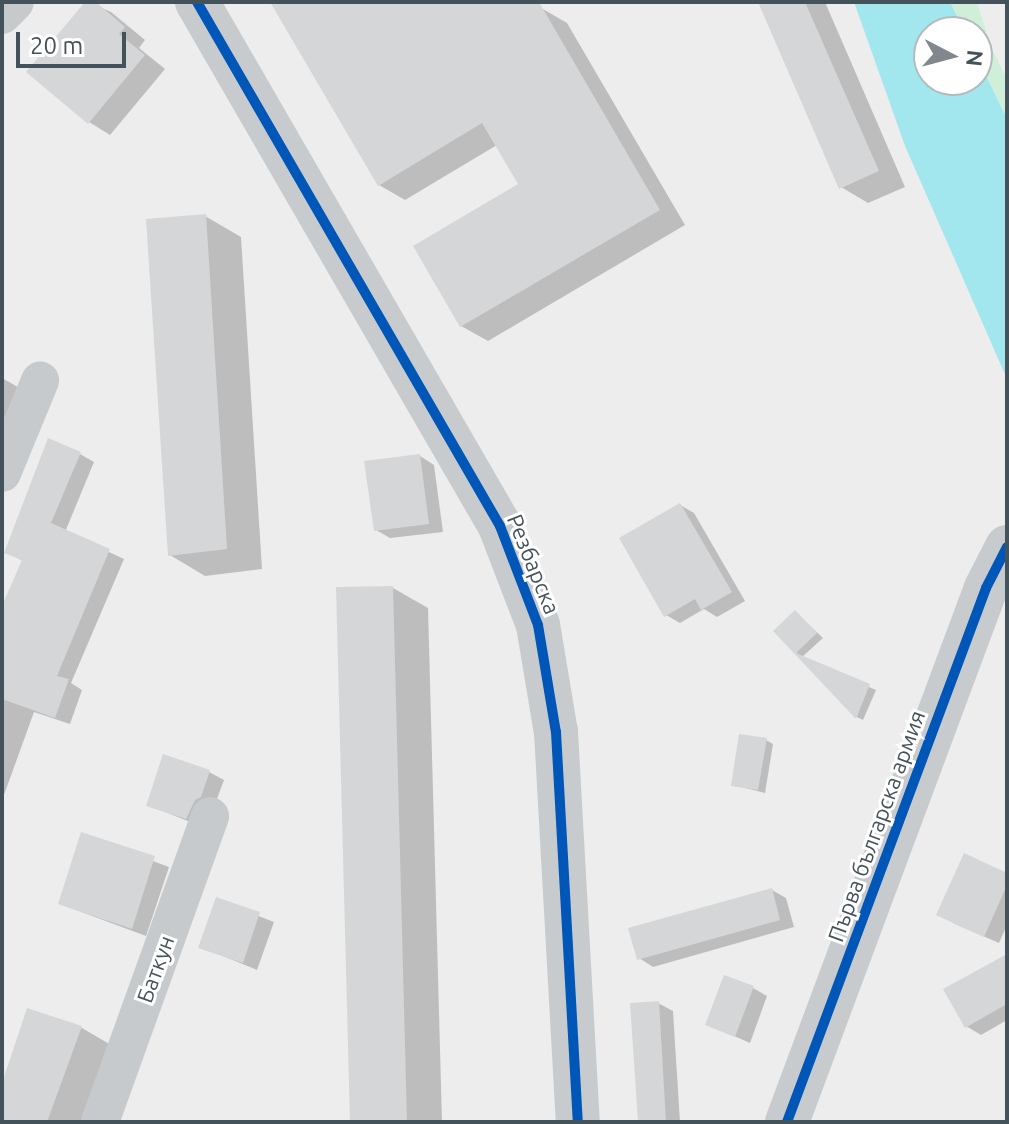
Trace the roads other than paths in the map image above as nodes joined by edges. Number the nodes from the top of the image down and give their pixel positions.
1 (15, 2) edge
2 (197, 2) edge
3 (2, 15) edge
4 (40, 381) dead end
5 (2, 473) edge
6 (1007, 547) edge
7 (210, 816) dead end
8 (100, 1122) edge
9 (578, 1122) edge
10 (787, 1122) edge

1 - 3 street
2 - 9 street, Резбарска
4 - 5 street
6 - 10 street, Първа българска армия
7 - 8 street, Баткун

